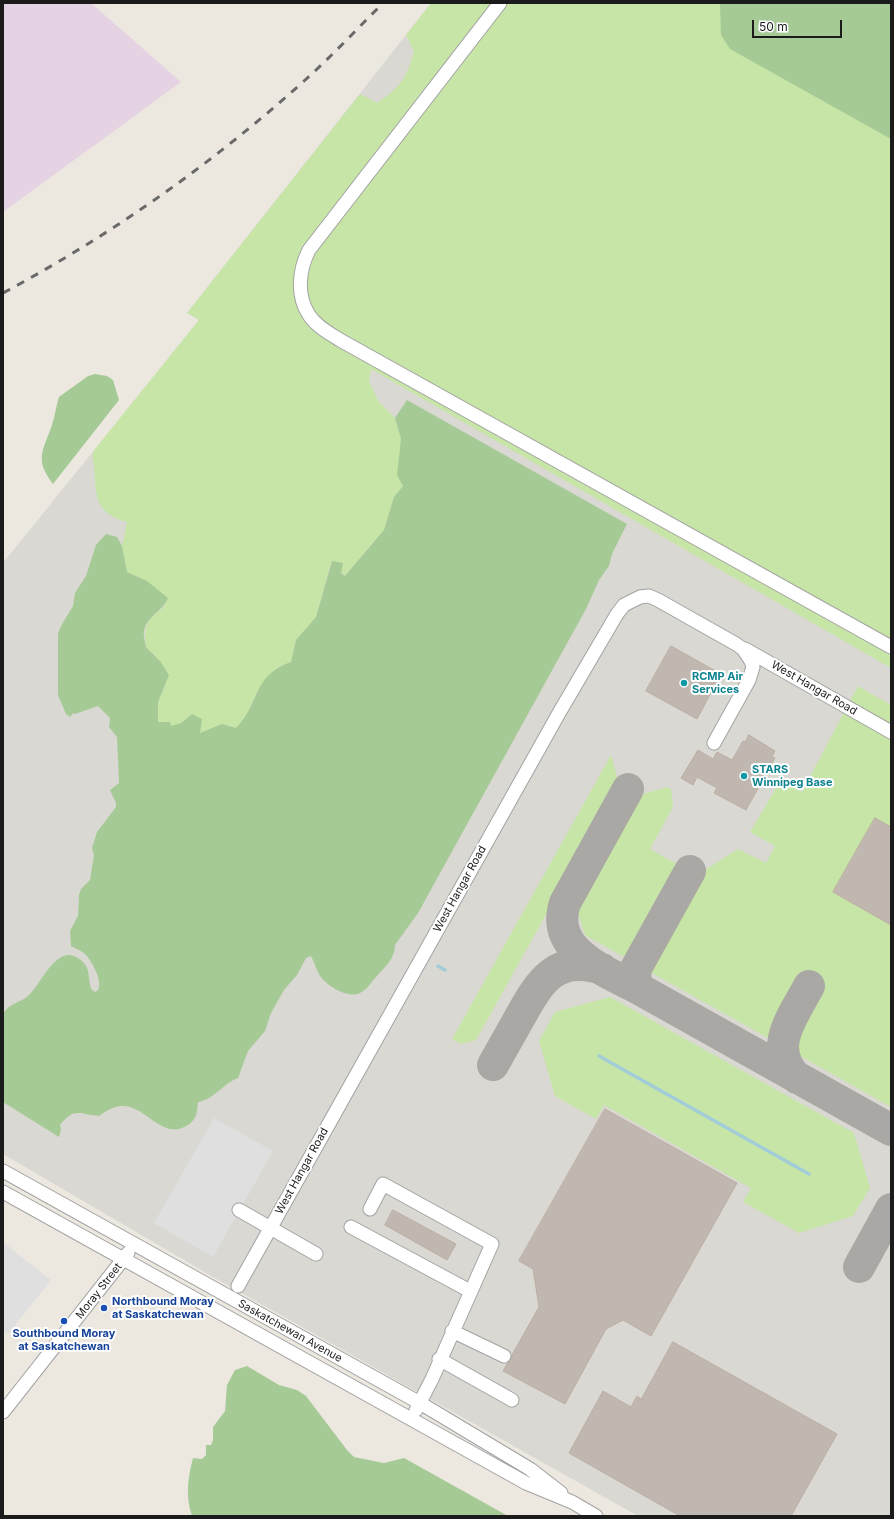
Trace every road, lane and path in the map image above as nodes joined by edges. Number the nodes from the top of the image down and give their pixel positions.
1 (500, 3) edge
2 (736, 644) junction
3 (891, 647) edge
4 (891, 732) edge
5 (714, 743) dead end
6 (3, 1171) edge
7 (3, 1192) edge
8 (370, 1209) dead end
9 (239, 1210) dead end
10 (351, 1227) dead end
11 (270, 1228) junction
12 (134, 1244) junction
13 (316, 1254) dead end
14 (124, 1260) junction
15 (238, 1286) dead end
16 (470, 1291) junction
17 (452, 1331) junction
18 (504, 1356) dead end
19 (439, 1359) junction
20 (512, 1400) dead end
21 (420, 1403) junction
22 (3, 1412) edge
23 (412, 1419) junction
24 (572, 1502) junction
25 (596, 1516) edge

1 - 3 street
2 - 4 street, West Hangar Road
2 - 5 street, West Hangar Road
2 - 11 street, West Hangar Road
6 - 12 street, Saskatchewan Avenue
7 - 14 street, Saskatchewan Avenue
8 - 16 street
9 - 11 street
10 - 16 street
11 - 13 street
11 - 15 street, West Hangar Road
12 - 14 street, Moray Street
12 - 21 street, Saskatchewan Avenue
14 - 22 street, Moray Street
14 - 23 street, Saskatchewan Avenue
16 - 17 street
17 - 18 street
17 - 19 street
19 - 20 street
19 - 21 street
21 - 23 street
21 - 24 street, Saskatchewan Avenue
23 - 24 street, Saskatchewan Avenue
24 - 25 street, Saskatchewan Avenue

